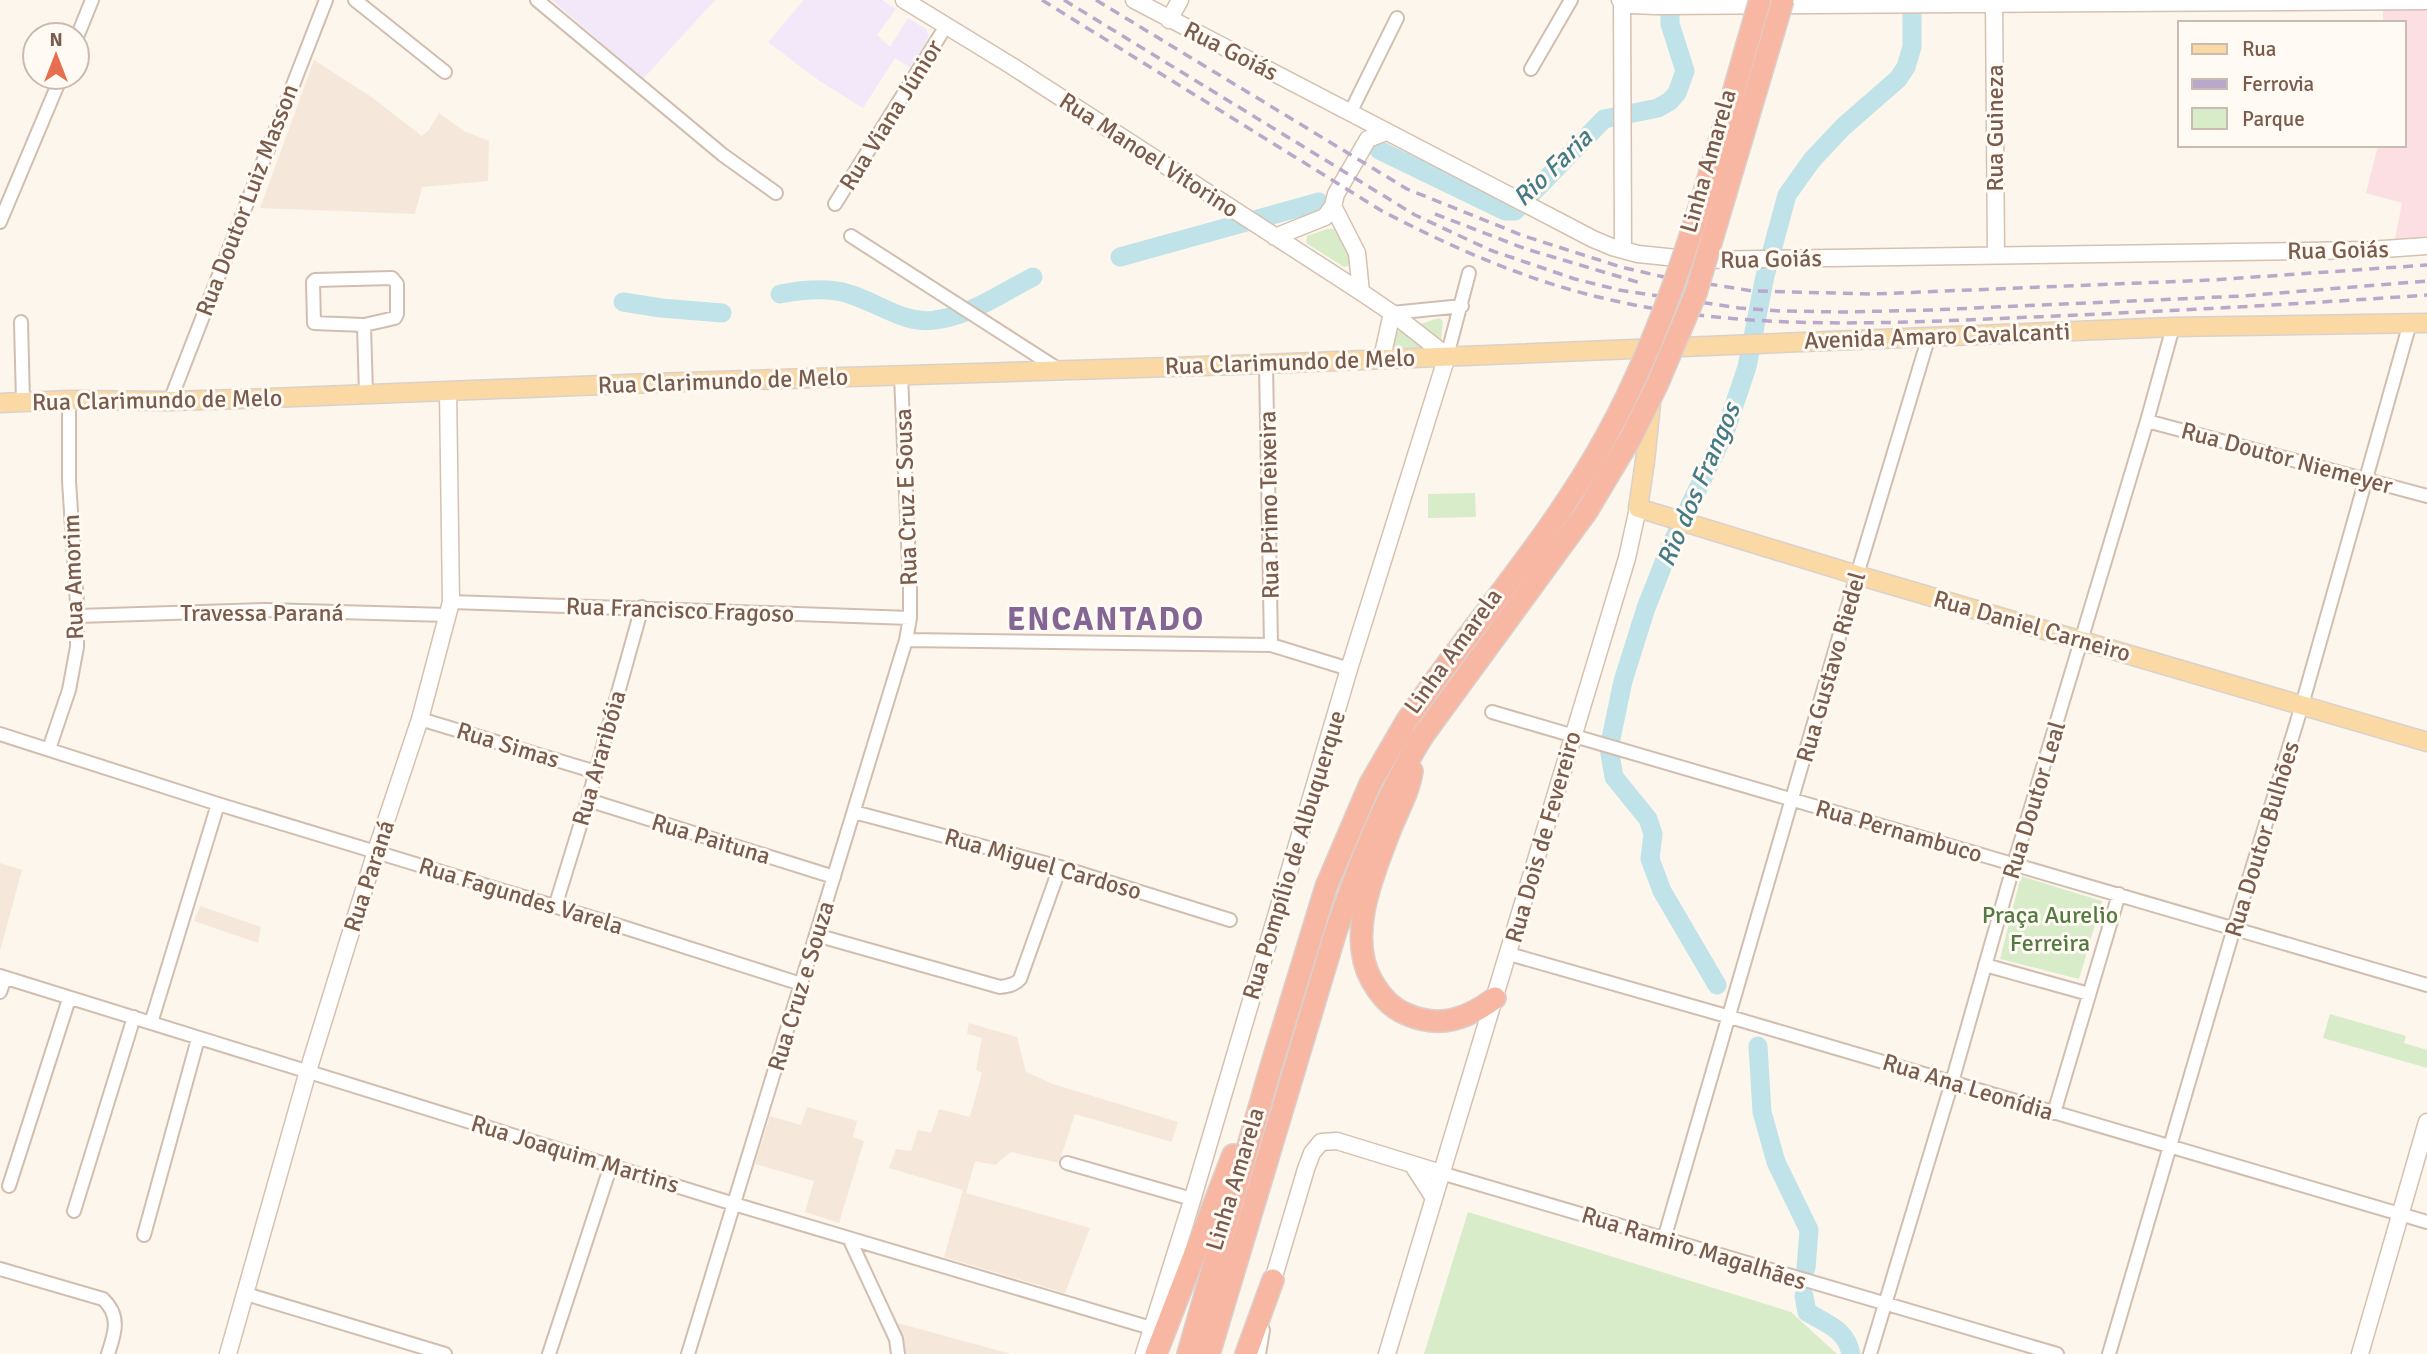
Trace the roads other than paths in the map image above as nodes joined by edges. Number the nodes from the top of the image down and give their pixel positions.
1 (92, 0) edge
2 (326, 0) edge
3 (355, 0) edge
4 (537, 0) edge
5 (904, 0) edge
6 (1133, 0) edge
7 (1180, 0) edge
8 (1571, 0) edge
9 (1621, 0) edge
10 (1750, 0) edge
11 (1760, 0) edge
12 (1783, 0) edge
13 (2304, 1) edge
14 (2427, 1) edge
15 (1994, 2) edge
16 (1397, 18) dead end
17 (1169, 20) junction
18 (83, 21) edge
19 (946, 26) junction
20 (1746, 46) junction
21 (1531, 69) dead end
22 (445, 72) dead end
23 (55, 91) edge
24 (1350, 113) junction
25 (1366, 121) junction
26 (1386, 132) junction
27 (1368, 139) junction
28 (776, 193) dead end
29 (835, 204) dead end
30 (1333, 206) junction
31 (0, 222) edge
32 (1268, 232) junction
33 (855, 238) dead end
34 (2427, 246) edge
35 (1622, 250) junction
36 (1996, 255) junction
37 (1469, 273) dead end
38 (1361, 292) junction
39 (1462, 306) junction
40 (1392, 313) junction
41 (21, 322) dead end
42 (2419, 323) edge
43 (363, 326) junction
44 (2173, 327) junction
45 (1929, 337) junction
46 (1751, 344) junction
47 (1595, 352) junction
48 (1447, 356) junction
49 (1382, 358) junction
50 (1266, 364) junction
51 (1058, 369) junction
52 (901, 375) junction
53 (1652, 379) junction
54 (448, 391) junction
55 (366, 394) junction
56 (69, 400) junction
57 (170, 401) junction
58 (23, 402) junction
59 (0, 403) edge
60 (2147, 421) junction
61 (2368, 478) junction
62 (2427, 496) edge
63 (1638, 508) junction
64 (1857, 575) junction
65 (642, 607) junction
66 (449, 608) junction
67 (78, 616) junction
68 (910, 618) junction
69 (906, 640) junction
70 (2082, 640) junction
71 (1271, 645) junction
72 (1349, 669) junction
73 (2302, 705) junction
74 (1492, 712) dead end
75 (420, 719) junction
76 (0, 734) edge
77 (1572, 734) junction
78 (2427, 742) edge
79 (1418, 744) junction
80 (49, 749) junction
81 (596, 772) junction
82 (588, 800) junction
83 (1792, 800) junction
84 (218, 804) junction
85 (854, 812) junction
86 (376, 851) junction
87 (2014, 864) junction
88 (1060, 867) junction
89 (834, 877) junction
90 (2119, 894) junction
91 (555, 907) junction
92 (1230, 920) dead end
93 (2234, 928) junction
94 (816, 935) junction
95 (1508, 954) junction
96 (1985, 965) junction
97 (2, 977) edge
98 (802, 984) junction
99 (2427, 985) edge
100 (0, 992) edge
101 (2089, 994) junction
102 (1495, 998) junction
103 (69, 999) junction
104 (134, 1017) junction
105 (1730, 1017) junction
106 (151, 1023) junction
107 (198, 1039) junction
108 (1270, 1070) junction
109 (308, 1071) junction
110 (1952, 1082) junction
111 (2054, 1113) junction
112 (2427, 1122) edge
113 (2171, 1147) junction
114 (1067, 1163) dead end
115 (1412, 1164) junction
116 (611, 1166) junction
117 (1441, 1173) junction
118 (9, 1185) dead end
119 (1434, 1198) junction
120 (1192, 1199) junction
121 (734, 1204) junction
122 (74, 1212) dead end
123 (2402, 1215) junction
124 (2427, 1222) edge
125 (144, 1235) dead end
126 (849, 1238) junction
127 (1664, 1239) junction
128 (0, 1269) edge
129 (1273, 1280) junction
130 (246, 1294) junction
131 (1885, 1305) junction
132 (1151, 1328) junction
133 (108, 1354) edge
134 (228, 1354) edge
135 (445, 1354) edge
136 (549, 1354) edge
137 (688, 1354) edge
138 (898, 1354) edge
139 (1144, 1354) edge
140 (1156, 1354) edge
141 (1188, 1354) edge
142 (1209, 1354) edge
143 (1246, 1354) edge
144 (1259, 1354) edge
145 (1387, 1354) edge
146 (1870, 1354) edge
147 (2057, 1354) edge
148 (2109, 1354) edge
149 (2360, 1354) edge

1 - 18 street
2 - 57 street, Rua Doutor Luiz Masson
3 - 22 street
4 - 28 street
5 - 19 street, Rua Manoel Vitorino
6 - 17 street, Rua Goiás
7 - 17 street
8 - 21 street
9 - 15 street
9 - 35 street
10 - 20 highway, bridge
11 - 20 highway, Linha Amarela, bridge
12 - 79 highway, Linha Amarela, bridge
13 - 14 street
13 - 15 street
15 - 36 street, Rua Guineza
16 - 24 street
17 - 24 street, Rua Goiás
19 - 29 street, Rua Viana Júnior
19 - 32 street, Rua Manoel Vitorino
20 - 108 highway, Linha Amarela, bridge
23 - 31 street
24 - 25 street, Rua Goiás
25 - 26 street, Rua Goiás
25 - 27 street
26 - 27 street
26 - 35 street, Rua Goiás
27 - 30 street
30 - 32 street
30 - 38 street
32 - 38 street, Rua Manoel Vitorino
33 - 51 street
34 - 36 street, Rua Goiás
35 - 36 street, Rua Goiás
37 - 39 street
38 - 40 street, Rua Manoel Vitorino
39 - 40 street
39 - 48 street
40 - 48 street, Rua Manoel Vitorino
40 - 49 street
41 - 58 street
42 - 44 main road, Avenida Amaro Cavalcanti
42 - 61 street, Rua Doutor Bulhões
43 - 43 street
43 - 55 street
44 - 45 main road, Avenida Amaro Cavalcanti
44 - 60 street, Rua Doutor Leal
45 - 46 main road, Avenida Amaro Cavalcanti
45 - 64 street, Rua Gustavo Riedel
46 - 47 main road, Avenida Amaro Cavalcanti
46 - 53 main road
47 - 48 main road, Avenida Amaro Cavalcanti
47 - 53 main road
48 - 49 main road, Rua Clarimundo de Melo
48 - 72 street, Rua Pompílio de Albuquerque
49 - 50 main road, Rua Clarimundo de Melo
50 - 51 main road, Rua Clarimundo de Melo
50 - 71 street, Rua Primo Teixeira
51 - 52 main road, Rua Clarimundo de Melo
52 - 54 main road, Rua Clarimundo de Melo
52 - 68 street, Rua Cruz E Sousa
53 - 63 main road, Rua Dois de Fevereiro
54 - 55 main road, Rua Clarimundo de Melo
54 - 66 street, Rua Paraná
55 - 57 main road, Rua Clarimundo de Melo
56 - 57 main road, Rua Clarimundo de Melo
56 - 58 main road, Rua Clarimundo de Melo
56 - 67 street, Rua Amorim
58 - 59 main road, Rua Clarimundo de Melo
60 - 61 street, Rua Doutor Niemeyer
60 - 70 street, Rua Doutor Leal
61 - 62 street, Rua Doutor Niemeyer
61 - 73 street, Rua Doutor Bulhões
63 - 64 main road, Rua Daniel Carneiro
63 - 77 street, Rua Dois de Fevereiro
64 - 70 main road, Rua Daniel Carneiro
64 - 83 street, Rua Gustavo Riedel
65 - 66 street, Rua Francisco Fragoso
65 - 68 street, Rua Francisco Fragoso
65 - 81 street, Rua Araribóia
66 - 67 street, Travessa Paraná
66 - 75 street, Rua Paraná
67 - 80 street, Rua Amorim
68 - 69 street, Rua Cruz e Souza
69 - 71 street
69 - 85 street, Rua Cruz e Souza
70 - 73 main road, Rua Daniel Carneiro
70 - 87 street, Rua Doutor Leal
71 - 72 street
72 - 120 street, Rua Pompílio de Albuquerque
73 - 78 main road, Rua Daniel Carneiro
73 - 93 street, Rua Doutor Bulhões
74 - 77 street, Rua Pernambuco
75 - 81 street, Rua Simas
75 - 86 street, Rua Paraná
76 - 80 street, Rua Fagundes Varela
77 - 83 street, Rua Pernambuco
77 - 95 street, Rua Dois de Fevereiro
79 - 102 highway
79 - 142 highway, Linha Amarela
80 - 84 street, Rua Fagundes Varela
81 - 82 street, Rua Araribóia
82 - 89 street, Rua Paituna
82 - 91 street, Rua Araribóia
83 - 87 street, Rua Pernambuco
83 - 105 street, Rua Gustavo Riedel
84 - 86 street, Rua Fagundes Varela
84 - 106 street
85 - 88 street, Rua Miguel Cardoso
85 - 89 street, Rua Cruz e Souza
86 - 91 street, Rua Fagundes Varela
86 - 109 street, Rua Paraná
87 - 90 street, Rua Pernambuco
87 - 96 street, Rua Doutor Leal
88 - 92 street, Rua Miguel Cardoso
88 - 94 street
89 - 94 street, Rua Cruz e Souza
90 - 93 street, Rua Pernambuco
90 - 101 street
91 - 98 street, Rua Fagundes Varela
93 - 99 street, Rua Pernambuco
93 - 113 street, Rua Doutor Bulhões
94 - 98 street, Rua Cruz e Souza
95 - 102 street, Rua Dois de Fevereiro
95 - 105 street, Rua Ana Leonídia
96 - 101 street
96 - 110 street, Rua Doutor Leal
97 - 100 street
97 - 103 street, Rua Joaquim Martins
98 - 121 street, Rua Cruz e Souza
101 - 111 street
102 - 117 street, Rua Dois de Fevereiro
103 - 104 street, Rua Joaquim Martins
103 - 118 street
104 - 106 street, Rua Joaquim Martins
104 - 122 street
105 - 110 street, Rua Ana Leonídia
105 - 127 street, Rua Gustavo Riedel
106 - 107 street, Rua Joaquim Martins
107 - 109 street, Rua Joaquim Martins
107 - 125 street
108 - 140 highway
108 - 141 highway, Linha Amarela
109 - 116 street, Rua Joaquim Martins
109 - 130 street, Rua Paraná
110 - 111 street, Rua Ana Leonídia
110 - 131 street, Rua Doutor Leal
111 - 113 street, Rua Ana Leonídia
112 - 123 street
113 - 123 street, Rua Ana Leonídia
113 - 148 street, Rua Doutor Bulhões
114 - 120 street
115 - 117 street, Rua Ramiro Magalhães
115 - 119 street
115 - 129 street, Rua Ramiro Magalhães
116 - 121 street, Rua Joaquim Martins
116 - 136 street
117 - 119 street, Rua Dois de Fevereiro
117 - 127 street, Rua Ramiro Magalhães
119 - 145 street, Rua Dois de Fevereiro
120 - 132 street, Rua Pompílio de Albuquerque
121 - 126 street, Rua Joaquim Martins
121 - 137 street, Rua Cruz e Souza
123 - 124 street, Rua Ana Leonídia
123 - 149 street
126 - 132 street, Rua Joaquim Martins
126 - 138 street
127 - 131 street, Rua Ramiro Magalhães
128 - 133 street
129 - 143 highway
129 - 144 street
130 - 134 street, Rua Paraná
130 - 135 street
131 - 146 street, Rua Doutor Leal
131 - 147 street, Rua Ramiro Magalhães
132 - 139 street, Rua Pompílio de Albuquerque

